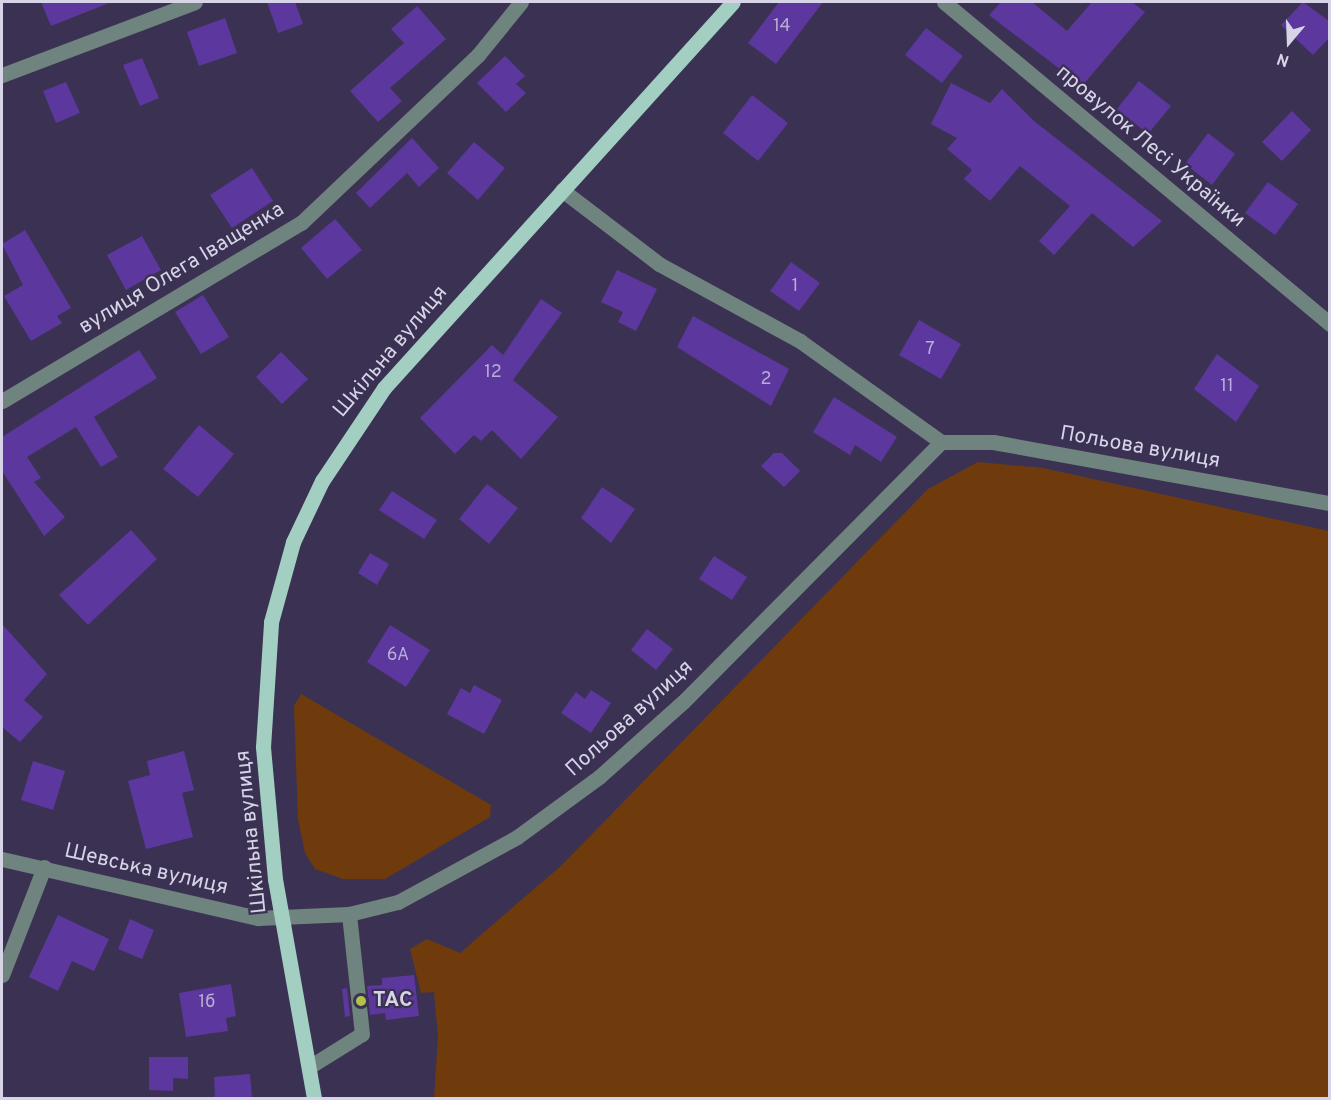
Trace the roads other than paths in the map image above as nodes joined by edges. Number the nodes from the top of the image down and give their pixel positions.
1 (195, 2) edge
2 (521, 2) edge
3 (733, 2) edge
4 (944, 2) edge
5 (2, 75) edge
6 (562, 190) junction
7 (1329, 324) edge
8 (2, 401) edge
9 (941, 442) junction
10 (1329, 503) edge
11 (2, 859) edge
12 (44, 867) junction
13 (349, 914) junction
14 (281, 918) junction
15 (2, 975) edge
16 (309, 1067) junction
17 (314, 1098) edge

1 - 5 street
2 - 8 street, вулиця Олега Іващенка
3 - 6 main road, Шкільна вулиця
4 - 7 street, провулок Лесі Українки
6 - 9 street
6 - 14 main road, Шкільна вулиця
9 - 10 street, Польова вулиця
9 - 13 street, Польова вулиця
11 - 12 street, Шевська вулиця
12 - 14 street, Шевська вулиця
12 - 15 street
13 - 14 street, Польова вулиця
13 - 16 street
14 - 16 main road, Шкільна вулиця
16 - 17 main road, Шкільна вулиця

